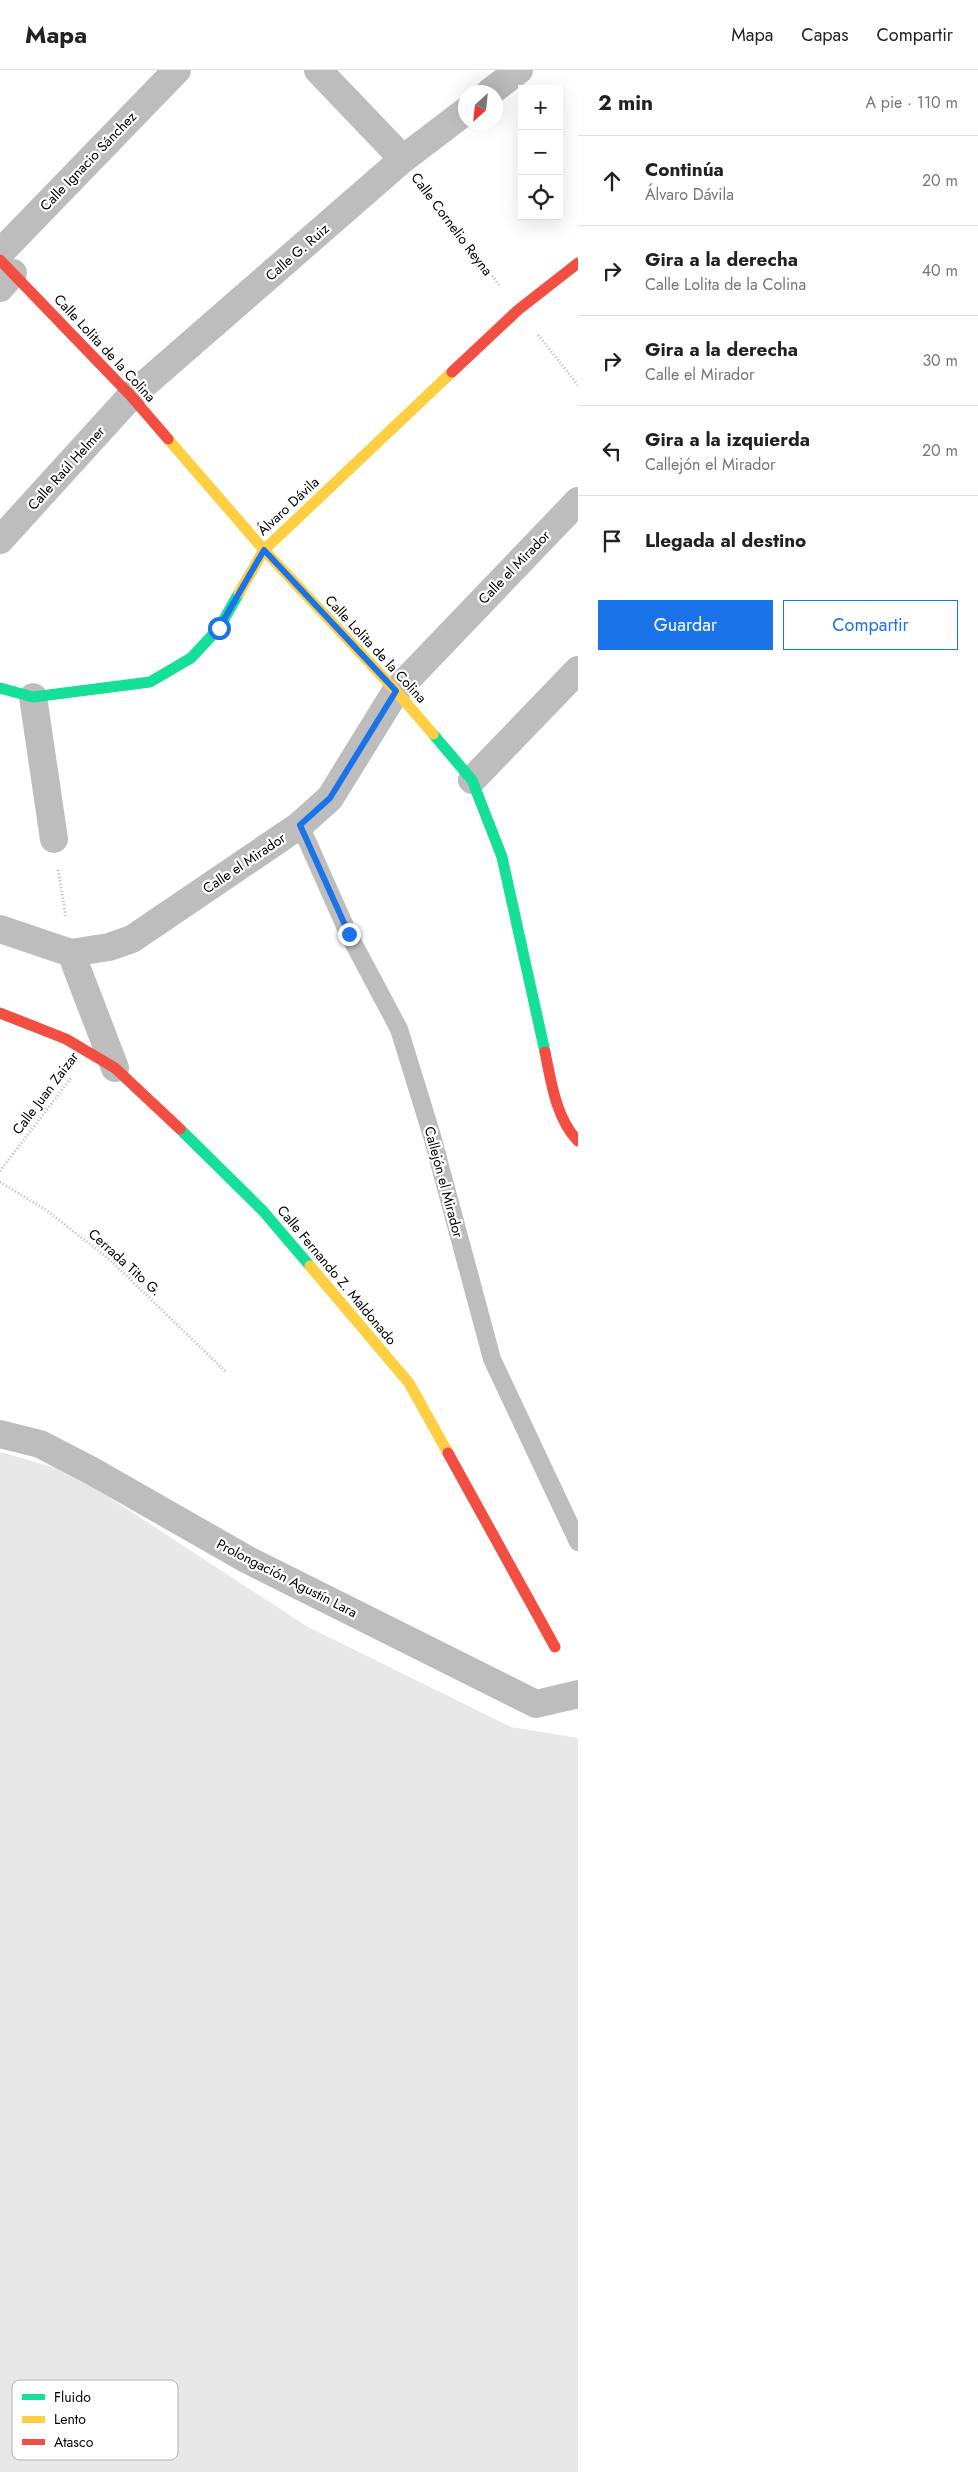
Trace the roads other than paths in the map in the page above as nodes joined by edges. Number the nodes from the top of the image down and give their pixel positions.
1 (177, 70) edge
2 (318, 70) edge
3 (519, 70) edge
4 (499, 85) edge
5 (458, 117) edge
6 (403, 159) junction
7 (578, 263) edge
8 (3, 268) edge
9 (131, 396) junction
10 (578, 501) edge
11 (0, 540) edge
12 (264, 550) junction
13 (578, 670) edge
14 (0, 688) edge
15 (396, 691) junction
16 (33, 697) junction
17 (472, 780) junction
18 (300, 825) junction
19 (54, 839) road end
20 (0, 929) edge
21 (71, 953) junction
22 (0, 1013) edge
23 (115, 1068) junction
24 (578, 1141) edge
25 (0, 1434) edge
26 (578, 1542) edge
27 (555, 1647) dead end
28 (578, 1694) edge

1 - 8 street, Calle Ignacio Sánchez
2 - 6 street, Calle Cornelio Reyna
3 - 4 street
5 - 6 street, Calle G. Ruiz
6 - 9 street, Calle G. Ruiz
7 - 12 street, Álvaro Dávila
8 - 9 street, Calle Lolita de la Colina
9 - 11 street, Calle Raúl Helmer
9 - 12 street, Calle Lolita de la Colina
10 - 15 street, Calle el Mirador
12 - 15 street, Calle Lolita de la Colina
12 - 16 street, Álvaro Dávila
13 - 17 street
14 - 16 street, Álvaro Dávila
15 - 17 street, Calle Lolita de la Colina
15 - 18 street, Calle el Mirador
16 - 19 street
17 - 24 street, Calle Lolita de la Colina
18 - 21 street, Calle el Mirador
18 - 26 lane, Callejón el Mirador
20 - 21 street
21 - 23 street
22 - 23 street, Calle Fernando Z. Maldonado
23 - 27 street, Calle Fernando Z. Maldonado
25 - 28 street, Prolongación Agustín Lara

